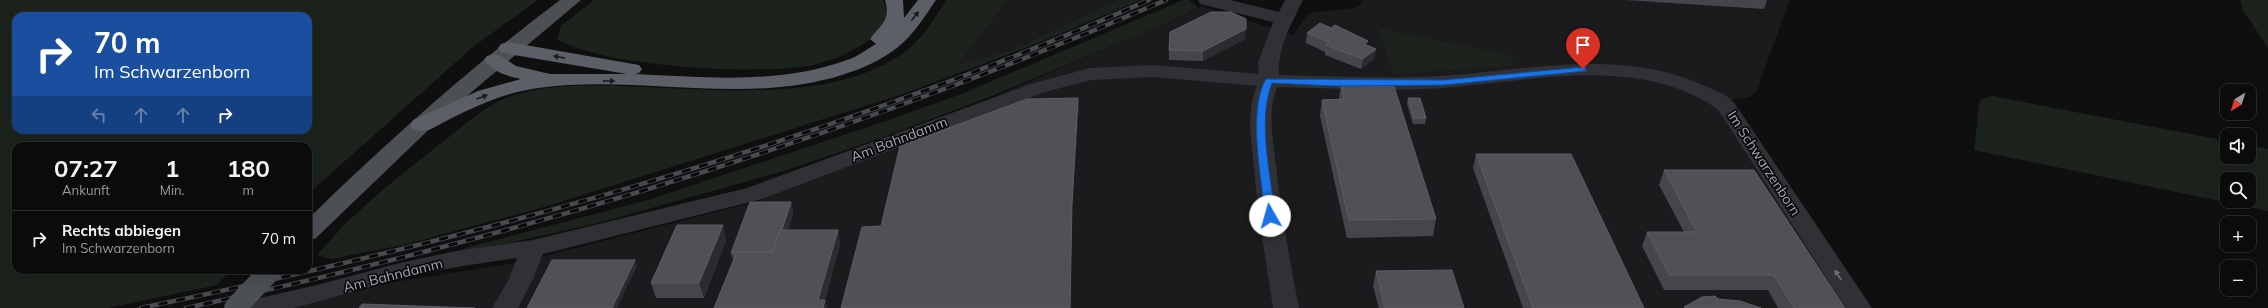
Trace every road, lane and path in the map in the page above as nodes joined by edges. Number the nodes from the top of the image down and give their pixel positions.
1 (572, 0) edge
2 (894, 0) edge
3 (927, 0) edge
4 (1207, 0) edge
5 (1294, 0) edge
6 (1284, 20) junction
7 (501, 54) junction
8 (555, 80) junction
9 (1268, 81) junction
10 (421, 125) junction
11 (315, 225) edge
12 (533, 248) junction
13 (267, 274) edge
14 (235, 308) edge
15 (255, 308) edge
16 (505, 308) edge
17 (1286, 308) edge
18 (1859, 308) edge

1 - 7 main road
2 -> 7 highway
8 -> 3 highway
4 - 6 street
5 - 6 street
6 - 9 street
7 - 8 highway
7 - 10 main road
10 -> 8 highway
9 - 12 street, Am Bahndamm
9 - 17 street
18 -> 9 street, Im Schwarzenborn
10 - 11 main road
12 - 15 street, Am Bahndamm
12 - 16 street
13 - 14 main road, bridge

